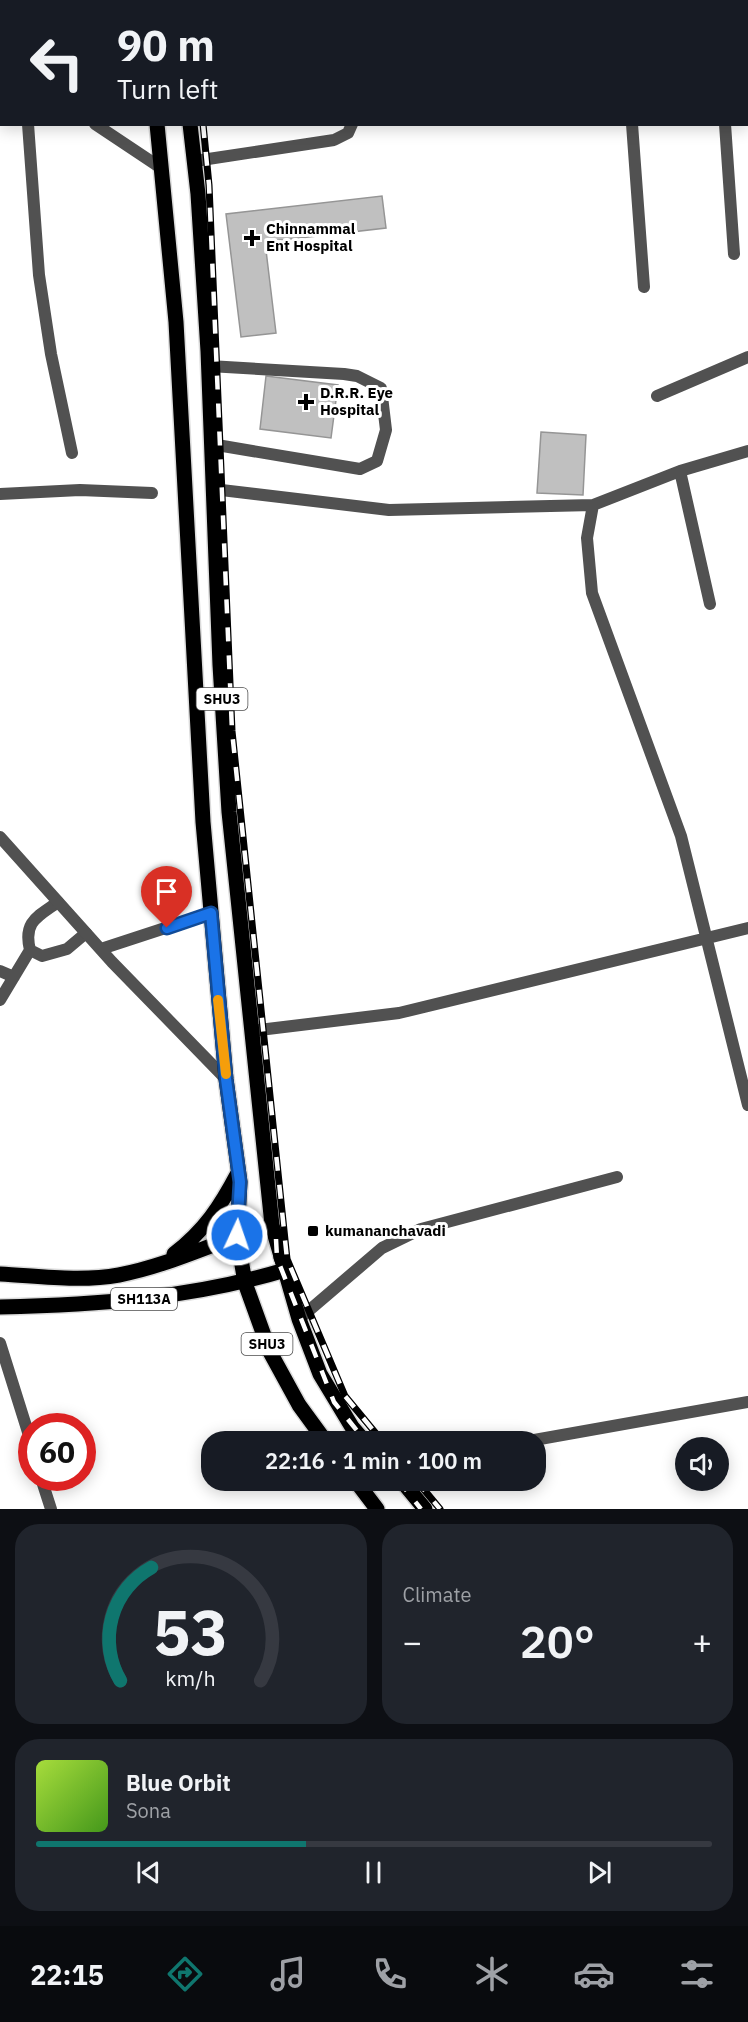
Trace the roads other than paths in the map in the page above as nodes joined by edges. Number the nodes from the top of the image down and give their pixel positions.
1 (28, 126) edge
2 (98, 126) edge
3 (157, 126) edge
4 (190, 126) edge
5 (351, 126) edge
6 (632, 126) edge
7 (725, 126) edge
8 (195, 161) junction
9 (161, 168) junction
10 (734, 254) dead end
11 (645, 287) dead end
12 (748, 357) edge
13 (209, 366) junction
14 (657, 396) dead end
15 (211, 444) junction
16 (748, 451) edge
17 (72, 453) dead end
18 (680, 471) junction
19 (213, 489) junction
20 (152, 493) dead end
21 (0, 494) edge
22 (593, 505) junction
23 (710, 604) dead end
24 (0, 837) edge
25 (58, 902) junction
26 (211, 913) junction
27 (748, 928) edge
28 (86, 933) junction
29 (708, 937) junction
30 (30, 950) junction
31 (101, 950) junction
32 (0, 971) edge
33 (14, 977) junction
34 (0, 1000) edge
35 (251, 1031) junction
36 (226, 1079) junction
37 (748, 1105) edge
38 (239, 1172) junction
39 (617, 1177) dead end
40 (272, 1225) junction
41 (237, 1235) junction
42 (163, 1263) junction
43 (285, 1270) junction
44 (0, 1274) edge
45 (245, 1282) junction
46 (0, 1307) edge
47 (299, 1319) junction
48 (0, 1343) edge
49 (748, 1402) edge
50 (22, 1413) edge
51 (318, 1431) edge
52 (355, 1431) edge
53 (546, 1438) edge
54 (45, 1491) edge
55 (363, 1491) edge
56 (409, 1491) edge
57 (51, 1509) edge
58 (377, 1509) edge
59 (425, 1509) edge

1 - 17 street
2 - 9 street
3 - 9 main road, SHU3
4 - 8 main road, SHU3
5 - 8 street
6 - 11 street
7 - 10 street
8 - 13 main road, SHU3
9 - 26 main road, SHU3
12 - 14 street
13 - 15 main road, SHU3
13 - 15 street
15 - 19 main road, SHU3
16 - 18 street
18 - 22 street
18 - 23 street
19 - 22 street
19 - 35 main road, SHU3
20 - 21 street
22 - 29 street
24 - 25 street
25 - 28 street
25 - 30 street
26 - 31 street
26 - 36 main road, SHU3
27 - 29 street
28 - 30 street
28 - 31 street
29 - 35 street
29 - 37 street
30 - 33 street
31 - 36 street
32 - 33 street
33 - 34 street
35 - 40 main road, SHU3
36 - 38 main road, SHU3
38 - 41 main road, SHU3
38 - 42 main road
39 - 47 street
40 - 41 main road, SH113A
40 - 43 main road, SHU3
41 - 42 main road, SH113A
41 - 45 main road, SHU3
42 - 44 main road, SH113A
43 - 45 main road, SH113A
43 - 47 main road, SHU3
45 - 46 main road, SH113A
45 - 51 main road, SHU3
47 - 52 main road, SHU3
48 - 50 street
49 - 53 street
54 - 57 street
55 - 58 main road
56 - 59 main road

